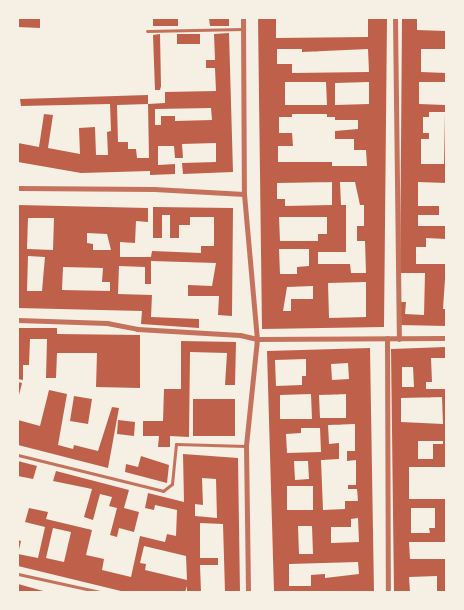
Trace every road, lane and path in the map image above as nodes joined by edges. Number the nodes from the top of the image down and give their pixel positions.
1 (244, 18) edge
2 (395, 18) edge
3 (244, 29) junction
4 (147, 31) dead end
5 (18, 188) edge
6 (244, 194) junction
7 (18, 320) edge
8 (388, 338) junction
9 (446, 338) edge
10 (257, 339) junction
11 (399, 339) junction
12 (246, 446) junction
13 (18, 456) edge
14 (18, 574) edge
15 (100, 592) edge
16 (248, 592) edge
17 (388, 592) edge

1 - 3 street
2 - 11 street
3 - 4 lane
3 - 6 street
5 - 6 street
6 - 10 street
7 - 10 street
8 - 10 street
8 - 11 street
8 - 17 street
9 - 11 street
10 - 12 street
12 - 13 lane
12 - 16 street
14 - 15 lane

